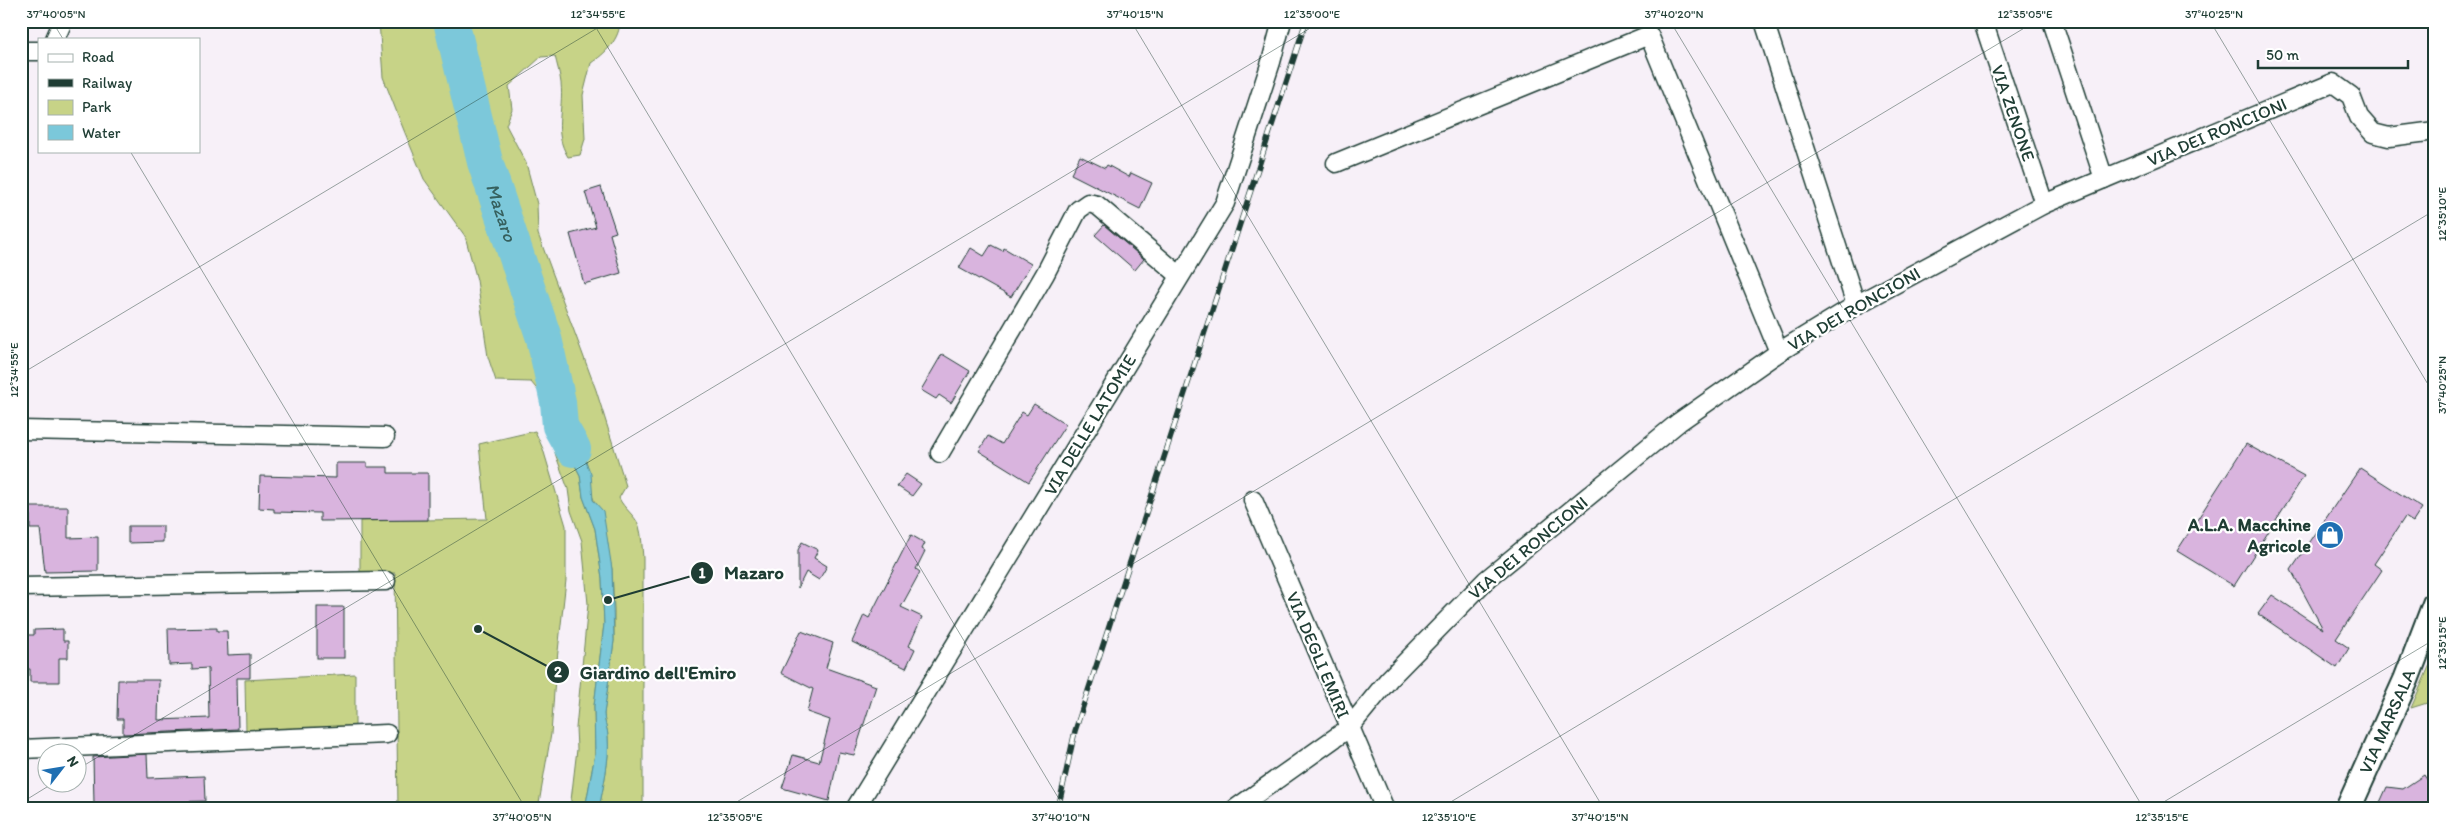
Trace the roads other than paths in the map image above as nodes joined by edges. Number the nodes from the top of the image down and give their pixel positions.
1 (63, 21) edge
2 (1282, 21) edge
3 (1764, 21) edge
4 (1982, 21) edge
5 (2052, 21) edge
6 (55, 38) edge
7 (21, 51) edge
8 (38, 51) edge
9 (2435, 131) edge
10 (1336, 163) dead end
11 (2104, 179) junction
12 (2044, 204) junction
13 (1179, 274) junction
14 (1856, 305) junction
15 (1779, 352) junction
16 (21, 430) edge
17 (385, 437) dead end
18 (940, 453) dead end
19 (1253, 500) dead end
20 (386, 581) dead end
21 (21, 587) edge
22 (2435, 604) edge
23 (1349, 728) junction
24 (387, 734) dead end
25 (21, 749) edge
26 (855, 809) edge
27 (1235, 809) edge
28 (1385, 809) edge
29 (2348, 809) edge

1 - 6 street
2 - 13 street, VIA DELLE LATOMIE
3 - 14 street
4 - 12 street, VIA ZENONE
5 - 11 street
7 - 8 street
9 - 11 street, VIA DEI RONCIONI
10 - 15 street
11 - 12 street, VIA DEI RONCIONI
12 - 14 street, VIA DEI RONCIONI
13 - 18 street
13 - 26 street, VIA DELLE LATOMIE
14 - 15 street, VIA DEI RONCIONI
15 - 23 street, VIA DEI RONCIONI
16 - 17 street
19 - 23 street, VIA DEGLI EMIRI
20 - 21 street
22 - 29 main road, VIA MARSALA
23 - 27 street, VIA DEI RONCIONI
23 - 28 street, VIA DEGLI EMIRI
24 - 25 street

